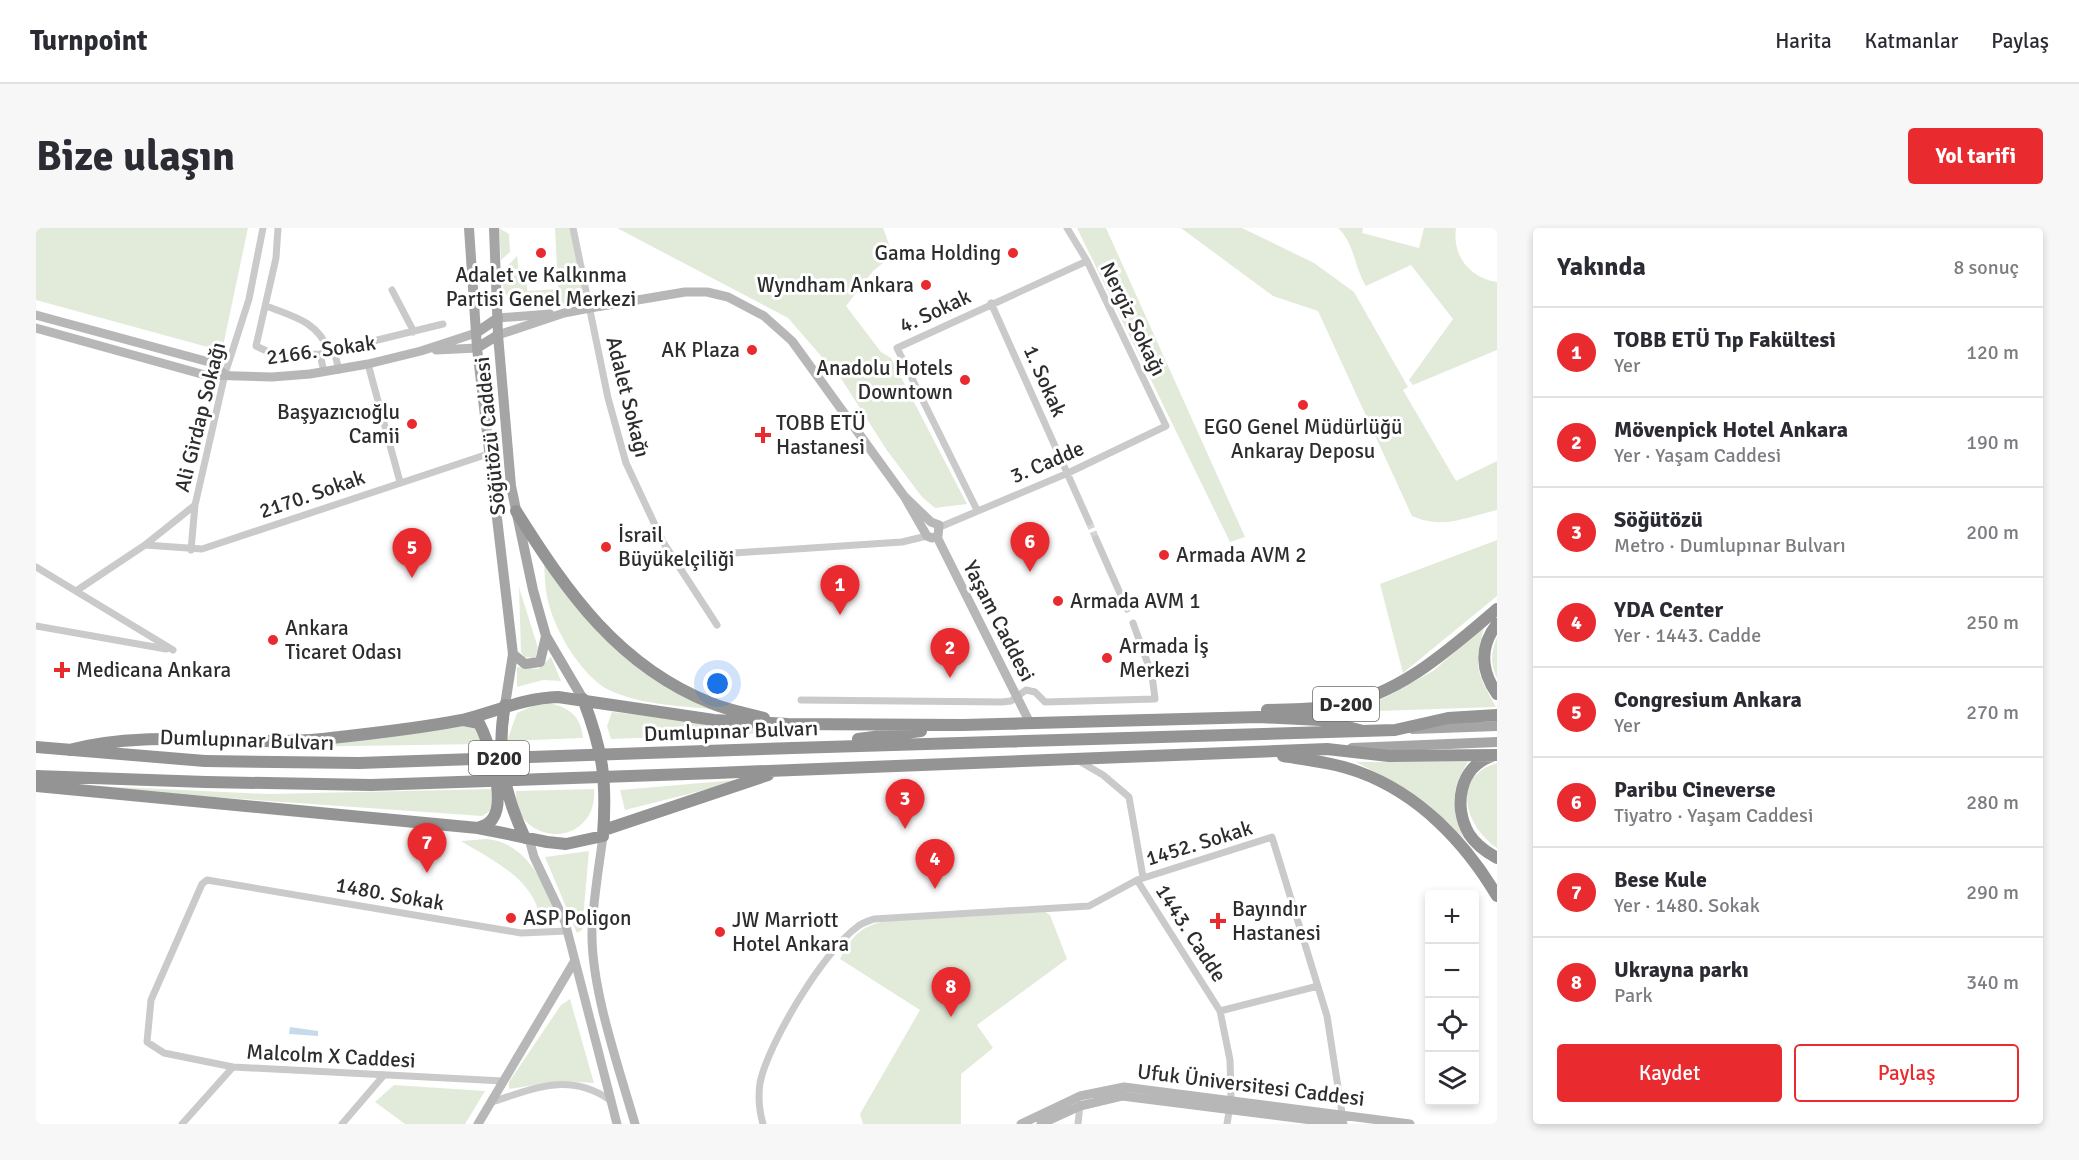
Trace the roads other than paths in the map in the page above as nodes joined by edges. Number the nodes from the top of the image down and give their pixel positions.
1 (263, 228) edge
2 (278, 228) edge
3 (469, 228) edge
4 (494, 228) edge
5 (573, 228) edge
6 (1067, 228) edge
7 (1087, 261) junction
8 (392, 290) dead end
9 (992, 303) junction
10 (266, 306) junction
11 (590, 308) junction
12 (564, 313) junction
13 (36, 315) edge
14 (498, 318) junction
15 (443, 324) dead end
16 (36, 328) edge
17 (414, 332) junction
18 (476, 333) junction
19 (498, 335) junction
20 (477, 348) junction
21 (332, 351) junction
22 (421, 351) junction
23 (320, 354) junction
24 (368, 364) junction
25 (339, 370) junction
26 (324, 372) junction
27 (225, 374) junction
28 (1166, 426) joint
29 (488, 454) junction
30 (1068, 473) junction
31 (400, 482) junction
32 (195, 505) junction
33 (977, 510) junction
34 (516, 511) junction
35 (1089, 522) tunnel mouth
36 (940, 527) joint
37 (930, 531) junction
38 (1096, 539) tunnel mouth
39 (145, 545) junction
40 (191, 550) junction
41 (674, 561) junction
42 (36, 567) edge
43 (76, 591) junction
44 (1127, 609) dead end
45 (1497, 609) edge
46 (1132, 623) dead end
47 (1497, 624) edge
48 (717, 625) dead end
49 (36, 626) edge
50 (546, 636) junction
51 (513, 654) junction
52 (1497, 694) edge
53 (1016, 695) junction
54 (583, 699) junction
55 (801, 700) dead end
56 (505, 705) junction
57 (1497, 715) edge
58 (463, 719) junction
59 (1166, 720) junction
60 (1029, 721) junction
61 (788, 724) junction
62 (963, 725) junction
63 (1497, 726) edge
64 (1395, 730) junction
65 (1363, 731) junction
66 (1497, 742) edge
67 (36, 747) edge
68 (793, 748) junction
69 (1327, 749) junction
70 (64, 750) junction
71 (1258, 751) junction
72 (1496, 755) edge
73 (1075, 759) junction
74 (784, 770) junction
75 (36, 776) edge
76 (36, 786) edge
77 (478, 828) junction
78 (603, 833) junction
79 (527, 839) junction
80 (1497, 858) edge
81 (1140, 878) junction
82 (1497, 896) edge
83 (567, 931) junction
84 (574, 962) junction
85 (1318, 986) junction
86 (1220, 1011) junction
87 (233, 1067) junction
88 (384, 1074) junction
89 (503, 1082) junction
90 (610, 1100) junction
91 (1080, 1101) junction
92 (492, 1102) junction
93 (1231, 1104) junction
94 (1342, 1113) junction
95 (182, 1124) edge
96 (342, 1124) edge
97 (478, 1124) edge
98 (617, 1124) edge
99 (635, 1124) edge
100 (763, 1124) edge
101 (1022, 1124) edge
102 (1041, 1124) edge
103 (1078, 1124) edge
104 (1227, 1124) edge
105 (1343, 1124) edge
106 (1410, 1124) edge

1 - 27 street, Ali Girdap Sokağı
2 - 10 street
3 - 18 main road, Söğütözü Caddesi
4 - 14 main road, Söğütözü Caddesi
5 - 11 street, Adalet Sokağı
6 - 7 street, Nergiz Sokağı
7 - 9 street, 4. Sokak
7 - 28 street, Nergiz Sokağı
8 - 17 street
9 - 30 street, 1. Sokak
9 - 33 street, 4. Sokak
10 - 21 street
10 - 23 street
11 - 12 street, Yaşam Caddesi
11 - 37 street, Yaşam Caddesi
11 - 41 street, Adalet Sokağı
12 - 14 street, Yaşam Caddesi
12 - 19 street, Yaşam Caddesi
13 - 27 street
14 - 18 main road
14 - 19 main road, Söğütözü Caddesi
15 - 17 street
16 - 27 street, 2166. Sokak
17 - 21 street
18 - 20 main road, Söğütözü Caddesi
18 - 22 street, 2166. Sokak
19 - 20 main road
19 - 34 main road, Söğütözü Caddesi
20 - 22 street, 2166. Sokak
20 - 29 main road, Söğütözü Caddesi
21 - 23 street
21 - 25 street
22 - 24 street, 2166. Sokak
23 - 26 street
24 - 25 street, 2166. Sokak
24 - 31 street
25 - 26 street, 2166. Sokak
26 - 27 street, 2166. Sokak
27 - 32 street, Ali Girdap Sokağı
28 - 30 street, 3. Cadde
29 - 31 street, 2170. Sokak
29 - 51 main road, Söğütözü Caddesi
30 - 33 street, 3. Cadde
30 - 35 street, 1. Sokak
31 - 40 street, 2170. Sokak
32 - 39 street, Ali Girdap Sokağı
32 - 40 street
33 - 36 street, 3. Cadde
34 - 50 main road, Söğütözü Caddesi
34 - 61 highway
36 - 37 street, Yaşam Caddesi
37 - 41 street
37 - 53 street, Yaşam Caddesi
38 - 44 street
39 - 40 street, 2170. Sokak
39 - 43 street, Ali Girdap Sokağı
41 - 48 street, Adalet Sokağı
42 - 43 street
43 - 49 street
45 - 59 highway, D-200
46 - 53 street
47 - 52 highway
50 - 51 main road
50 - 54 main road, Söğütözü Caddesi
51 - 56 main road, Söğütözü Caddesi
53 - 55 street
53 - 60 street, Yaşam Caddesi
54 - 56 highway, Dumlupınar Bulvarı
54 - 61 highway, Dumlupınar Bulvarı
54 - 78 highway
56 - 58 highway, Dumlupınar Bulvarı
56 - 79 highway
57 - 64 highway, Dumlupınar Bulvarı
58 - 70 highway, Dumlupınar Bulvarı
58 - 77 highway
59 - 60 highway
59 - 65 highway
60 - 62 highway
61 - 62 highway
62 - 68 highway
63 - 64 main road
64 - 65 highway, Dumlupınar Bulvarı
65 - 68 highway, Dumlupınar Bulvarı
66 - 69 main road
67 - 70 highway, Dumlupınar Bulvarı
68 - 70 highway, Dumlupınar Bulvarı / D200, bridge
69 - 71 highway, Dumlupınar Bulvarı
69 - 72 highway, Dumlupınar Bulvarı
71 - 73 highway, Dumlupınar Bulvarı
71 - 82 highway
72 - 80 highway
73 - 74 highway, Dumlupınar Bulvarı
73 - 81 street
74 - 75 highway, Dumlupınar Bulvarı, bridge
74 - 78 highway, Dumlupınar Bulvarı
76 - 77 highway, Dumlupınar Bulvarı
77 - 79 highway, Dumlupınar Bulvarı
78 - 79 highway, Dumlupınar Bulvarı
78 - 99 street
79 - 83 street
81 - 85 street, 1452. Sokak
81 - 86 street, 1443. Cadde
81 - 100 street, 1443. Cadde
83 - 84 street
83 - 87 street, 1480. Sokak
84 - 89 street
84 - 90 street
85 - 86 street
85 - 94 street
86 - 93 street, 1443. Cadde
87 - 88 street, Malcolm X Caddesi
87 - 95 street, Malcolm X Caddesi
88 - 89 street, Malcolm X Caddesi
88 - 96 street
89 - 92 street
90 - 92 street
90 - 98 street
91 - 93 street, Ufuk Üniversitesi Caddesi
91 - 101 street, Ufuk Üniversitesi Caddesi
91 - 102 street, Ufuk Üniversitesi Caddesi
91 - 103 street
92 - 97 street
93 - 94 street, Ufuk Üniversitesi Caddesi
93 - 104 street, 1443. Cadde
93 - 105 street, Ufuk Üniversitesi Caddesi
94 - 105 street
94 - 106 street, Ufuk Üniversitesi Caddesi

